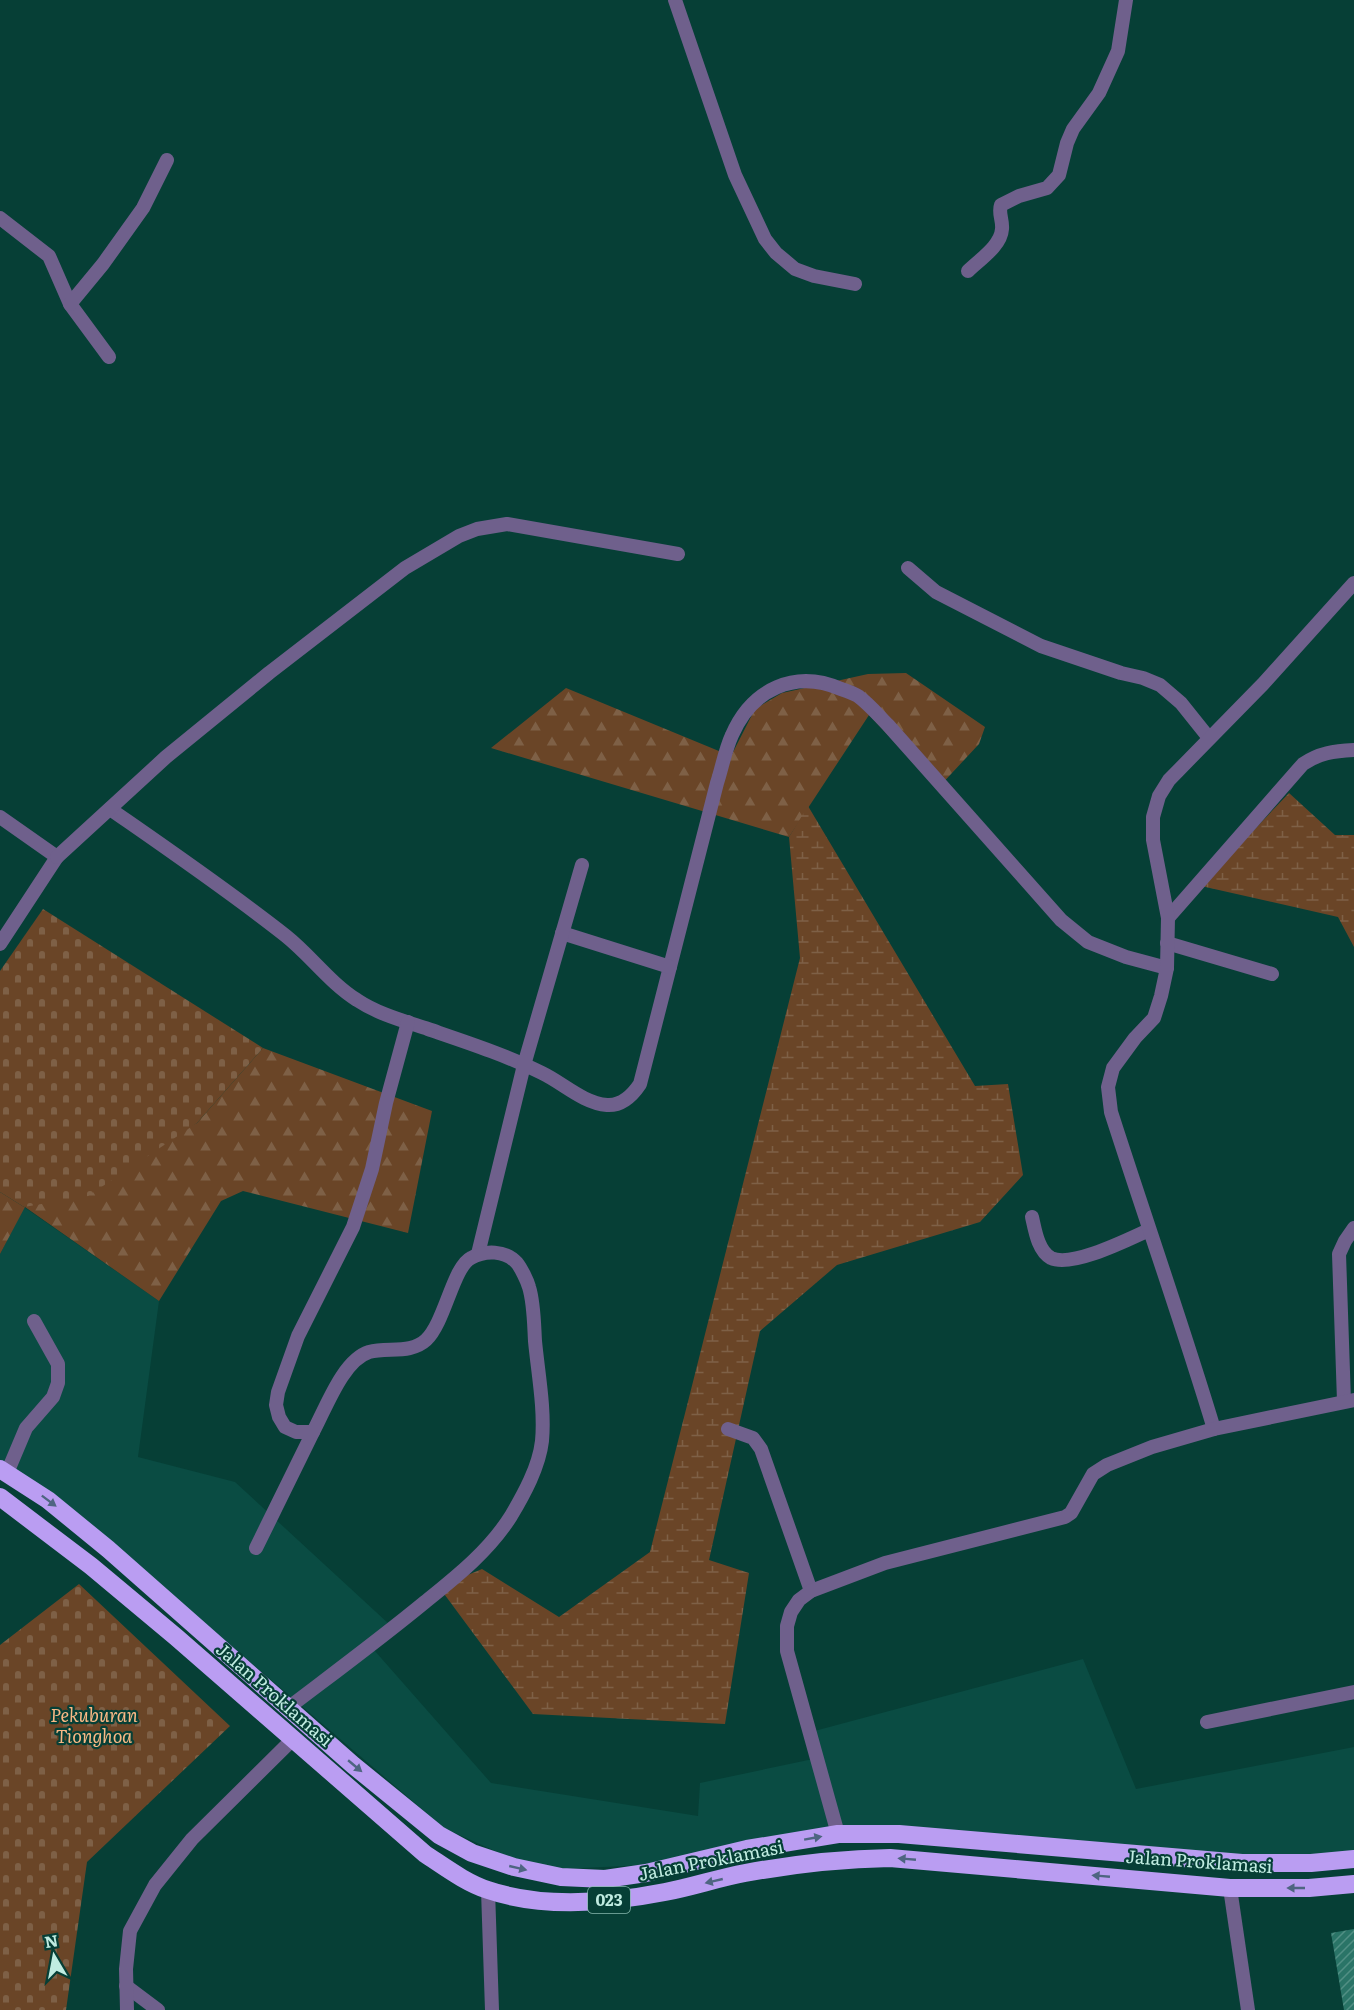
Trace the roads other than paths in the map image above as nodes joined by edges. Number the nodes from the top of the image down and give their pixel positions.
1 (675, 0) edge
2 (1126, 0) edge
3 (167, 160) dead end
4 (0, 218) edge
5 (968, 271) dead end
6 (855, 284) dead end
7 (70, 304) junction
8 (109, 357) dead end
9 (678, 554) dead end
10 (908, 568) dead end
11 (1354, 583) edge
12 (1209, 738) junction
13 (1354, 750) edge
14 (110, 809) junction
15 (0, 817) edge
16 (57, 857) junction
17 (582, 865) dead end
18 (1168, 918) junction
19 (562, 933) junction
20 (1167, 943) junction
21 (0, 944) edge
22 (670, 967) junction
23 (1167, 968) junction
24 (1272, 974) dead end
25 (408, 1022) junction
26 (524, 1065) junction
27 (1032, 1217) dead end
28 (1354, 1228) edge
29 (1149, 1230) junction
30 (478, 1254) junction
31 (34, 1321) dead end
32 (1349, 1401) edge
33 (728, 1429) dead end
34 (1214, 1429) junction
35 (313, 1432) junction
36 (4, 1471) edge
37 (0, 1497) edge
38 (256, 1548) dead end
39 (811, 1591) junction
40 (192, 1622) junction
41 (176, 1637) junction
42 (1354, 1692) edge
43 (288, 1708) junction
44 (1207, 1722) dead end
45 (293, 1739) junction
46 (838, 1834) junction
47 (969, 1840) junction
48 (1354, 1859) edge
49 (966, 1864) junction
50 (1354, 1884) edge
51 (1230, 1888) junction
52 (488, 1890) junction
53 (126, 1986) junction
54 (127, 2010) edge
55 (158, 2010) edge
56 (492, 2010) edge
57 (1248, 2010) edge

1 - 6 street
2 - 5 street
3 - 7 street
4 - 7 street
7 - 8 street
9 - 14 street
10 - 12 street
11 - 12 street
12 - 18 street
13 - 18 street
14 - 16 street
14 - 25 street
15 - 16 street
16 - 21 street
17 - 19 street
18 - 20 street
19 - 22 street
19 - 26 street
20 - 23 street
20 - 24 street
22 - 23 street
22 - 26 street
23 - 29 street
25 - 26 street
25 - 35 street
26 - 30 street
27 - 29 street
28 - 32 street
29 - 34 street
30 - 35 street
30 - 43 street
31 - 36 street
32 - 34 street
33 - 39 street
34 - 39 street
35 - 38 street
36 -> 40 highway, Jalan Proklamasi / 023
37 - 41 highway, Jalan Proklamasi / 023
39 - 46 street
40 - 41 highway
40 - 43 highway, Jalan Proklamasi / 023
41 - 45 highway, Jalan Proklamasi / 023
42 - 44 street
43 -> 46 highway, Jalan Proklamasi / 023
45 - 52 highway, Jalan Proklamasi / 023
45 - 53 street
46 - 47 highway, Jalan Proklamasi / 023
47 - 48 highway, Jalan Proklamasi / 023
47 - 49 highway
51 -> 49 highway, Jalan Proklamasi / 023
49 -> 52 highway, Jalan Proklamasi / 023
50 -> 51 highway, Jalan Proklamasi / 023
51 - 57 street
52 - 56 street
53 - 54 street
53 - 55 street

